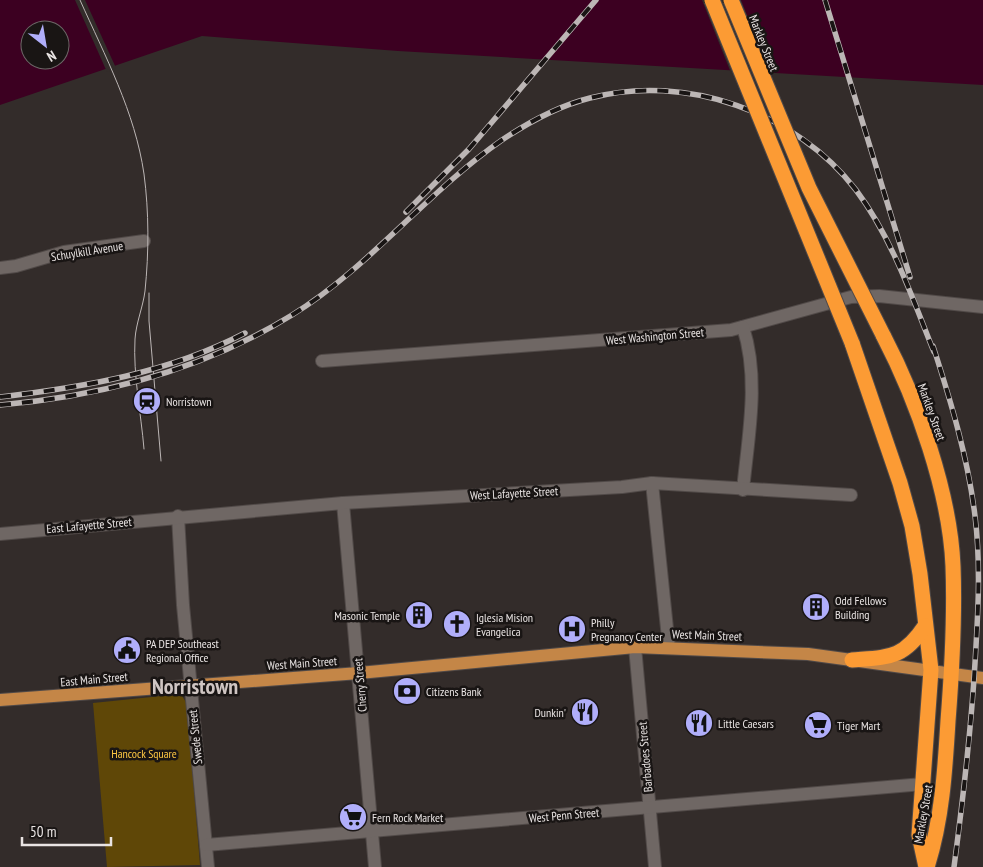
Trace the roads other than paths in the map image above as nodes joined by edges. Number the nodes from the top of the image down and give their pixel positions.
1 (712, 0) edge
2 (731, 0) edge
3 (144, 241) dead end
4 (0, 268) edge
5 (983, 307) edge
6 (743, 327) junction
7 (322, 360) dead end
8 (652, 483) junction
9 (743, 490) junction
10 (851, 495) dead end
11 (343, 503) junction
12 (178, 516) junction
13 (0, 534) edge
14 (925, 626) junction
15 (635, 648) junction
16 (669, 648) junction
17 (852, 660) junction
18 (931, 670) junction
19 (359, 673) junction
20 (952, 673) junction
21 (983, 678) edge
22 (190, 684) junction
23 (0, 700) edge
24 (923, 784) junction
25 (650, 807) junction
26 (373, 831) junction
27 (206, 845) junction
28 (208, 867) edge
29 (375, 867) edge
30 (655, 867) edge
31 (926, 867) edge

1 - 14 highway, Markley Street, bridge
2 - 20 highway, Markley Street, bridge
3 - 4 street, Schuylkill Avenue
5 - 6 street, West Washington Street
6 - 7 street, West Washington Street
6 - 9 street
8 - 9 street, West Lafayette Street
8 - 11 street, West Lafayette Street
8 - 16 street
9 - 10 street, West Lafayette Street
11 - 12 street, West Lafayette Street
11 - 19 street, Cherry Street
12 - 13 street, East Lafayette Street
12 - 22 street, Swede Street
14 - 17 highway
14 - 18 highway, Markley Street
15 - 16 main road, West Main Street
15 - 19 main road, West Main Street
15 - 25 street, Barbadoes Street
16 - 17 main road, West Main Street
17 - 18 main road, West Main Street
18 - 20 main road, West Main Street
18 - 24 highway, Markley Street
19 - 22 main road, West Main Street
19 - 26 street, Cherry Street
20 - 21 main road, West Main Street
20 - 31 highway, Markley Street
22 - 23 main road, East Main Street
22 - 27 street, Swede Street
24 - 25 street, West Penn Street
24 - 31 highway, Markley Street
25 - 26 street, West Penn Street
25 - 30 street, Barbadoes Street
26 - 27 street, West Penn Street
26 - 29 street, Cherry Street
27 - 28 street, Swede Street

